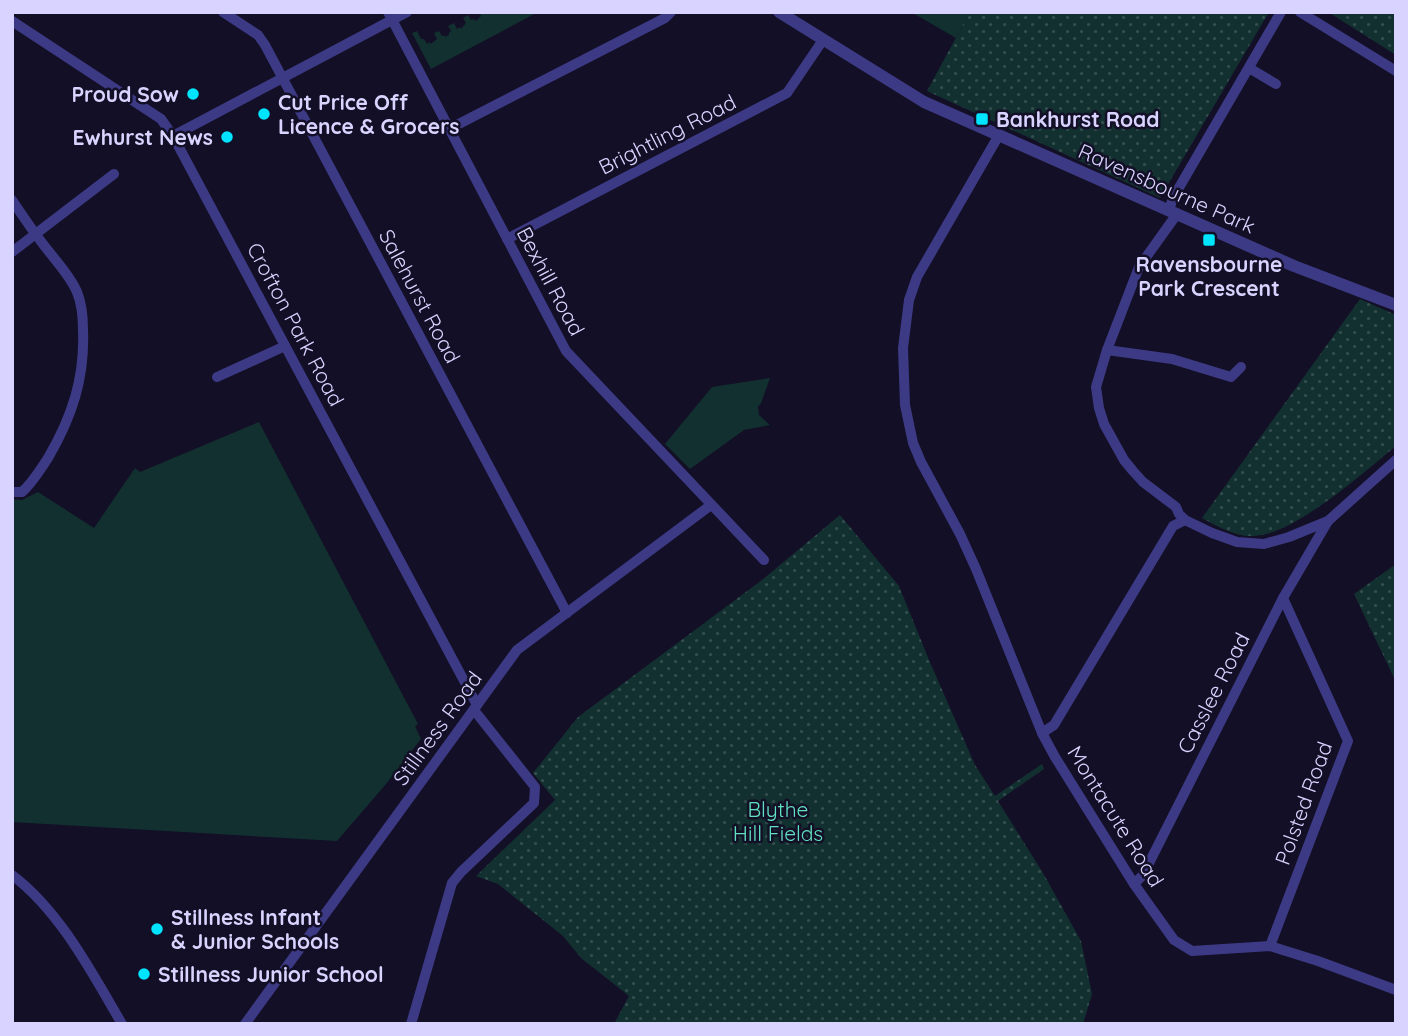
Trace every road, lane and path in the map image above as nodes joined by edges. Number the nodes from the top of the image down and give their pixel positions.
1 (223, 12) edge
2 (407, 12) edge
3 (671, 12) edge
4 (779, 12) edge
5 (1281, 12) edge
6 (1300, 12) edge
7 (390, 16) edge
8 (12, 21) edge
9 (823, 40) junction
10 (1249, 68) junction
11 (1396, 71) edge
12 (283, 78) junction
13 (1276, 84) dead end
14 (449, 130) junction
15 (999, 135) junction
16 (173, 136) junction
17 (114, 174) dead end
18 (12, 200) edge
19 (1173, 212) junction
20 (36, 234) junction
21 (507, 239) junction
22 (12, 252) edge
23 (1396, 305) edge
24 (285, 346) junction
25 (1107, 350) junction
26 (1241, 367) dead end
27 (217, 377) dead end
28 (1396, 460) edge
29 (12, 492) edge
30 (711, 505) junction
31 (1185, 520) junction
32 (1328, 521) junction
33 (764, 560) dead end
34 (1283, 598) junction
35 (567, 613) junction
36 (475, 708) junction
37 (1042, 733) junction
38 (12, 875) edge
39 (1134, 884) junction
40 (1270, 946) junction
41 (1396, 990) edge
42 (122, 1024) edge
43 (245, 1024) edge
44 (411, 1024) edge

1 - 12 street, Salehurst Road
2 - 7 street
3 - 14 street
4 - 9 street, Ravensbourne Park
5 - 10 street
6 - 11 street
7 - 12 street
7 - 14 street, Bexhill Road
8 - 16 street, Crofton Park Road
9 - 15 street, Ravensbourne Park
9 - 21 street, Brightling Road
10 - 13 street
10 - 19 street
12 - 16 street
12 - 35 street, Salehurst Road
14 - 21 street, Bexhill Road
15 - 19 street, Ravensbourne Park
15 - 37 street
16 - 24 street, Crofton Park Road
17 - 20 street
18 - 20 street
19 - 23 street, Ravensbourne Park
19 - 25 street
20 - 22 street
20 - 29 street
21 - 30 street, Bexhill Road
24 - 27 street
24 - 36 street, Crofton Park Road
25 - 26 street
25 - 31 street
28 - 32 street
30 - 33 street, Bexhill Road
30 - 35 street, Stillness Road
31 - 32 street
31 - 37 street, Montacute Road
32 - 34 street, Casslee Road
34 - 39 street, Casslee Road
34 - 40 street, Polsted Road
35 - 36 street, Stillness Road
36 - 43 street, Stillness Road
36 - 44 street, Crofton Park Road
37 - 39 street, Montacute Road
38 - 42 street
39 - 40 street, Montacute Road
40 - 41 street, Montacute Road

